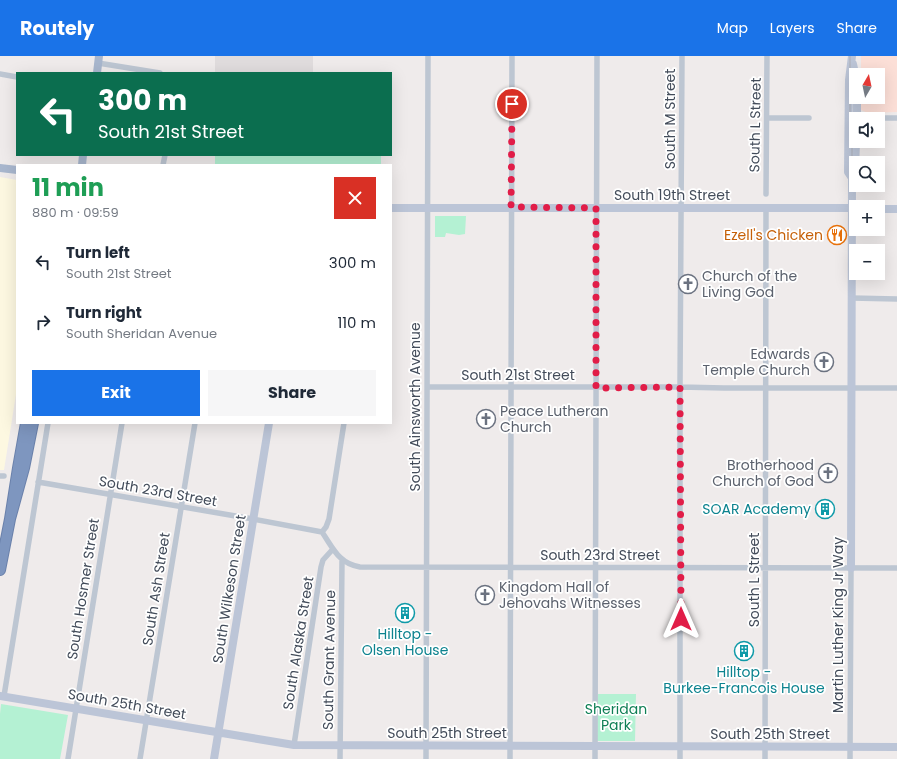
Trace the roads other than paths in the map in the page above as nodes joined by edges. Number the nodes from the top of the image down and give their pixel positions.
1 (428, 56) edge
2 (512, 56) edge
3 (597, 56) edge
4 (682, 56) edge
5 (767, 56) edge
6 (99, 59) edge
7 (852, 59) edge
8 (97, 72) edge
9 (156, 72) edge
10 (0, 74) edge
11 (16, 77) edge
12 (853, 112) edge
13 (767, 118) junction
14 (810, 118) dead end
15 (885, 118) edge
16 (897, 118) edge
17 (849, 163) edge
18 (0, 168) edge
19 (16, 170) edge
20 (849, 174) edge
21 (766, 194) dead end
22 (427, 207) junction
23 (511, 207) junction
24 (392, 208) edge
25 (596, 208) junction
26 (682, 208) junction
27 (766, 208) junction
28 (849, 208) edge
29 (885, 208) edge
30 (897, 209) edge
31 (853, 236) edge
32 (851, 298) junction
33 (897, 298) edge
34 (510, 387) junction
35 (680, 387) junction
36 (427, 388) junction
37 (596, 388) junction
38 (766, 388) junction
39 (851, 388) junction
40 (897, 388) edge
41 (26, 424) edge
42 (33, 424) edge
43 (48, 424) edge
44 (122, 424) edge
45 (196, 424) edge
46 (269, 424) edge
47 (344, 424) edge
48 (38, 482) junction
49 (110, 494) junction
50 (182, 507) junction
51 (10, 519) junction
52 (253, 519) junction
53 (322, 532) junction
54 (333, 549) junction
55 (342, 561) junction
56 (427, 566) junction
57 (511, 567) junction
58 (596, 567) junction
59 (681, 567) junction
60 (766, 568) junction
61 (851, 568) junction
62 (897, 568) edge
63 (0, 570) edge
64 (2, 696) edge
65 (76, 708) junction
66 (146, 721) junction
67 (218, 733) junction
68 (294, 745) junction
69 (340, 746) junction
70 (426, 746) junction
71 (510, 746) junction
72 (595, 747) junction
73 (680, 747) junction
74 (765, 747) junction
75 (850, 747) junction
76 (897, 747) edge
77 (68, 759) edge
78 (140, 759) edge
79 (214, 759) edge
80 (340, 759) edge
81 (426, 759) edge
82 (510, 759) edge
83 (595, 759) edge
84 (680, 759) edge
85 (765, 759) edge
86 (850, 759) edge

1 - 22 street, South Ainsworth Avenue
2 - 23 street
3 - 25 street
4 - 26 street, South M Street
5 - 13 street, South L Street
6 - 8 main road
6 - 9 street
7 - 12 street, Martin Luther King Jr Way
10 - 11 street
13 - 14 street
13 - 21 street, South L Street
15 - 16 street
17 - 20 street, Martin Luther King Jr Way
18 - 19 main road
22 - 23 street, South 19th Street
22 - 24 street, South 19th Street
22 - 36 street, South Ainsworth Avenue
23 - 25 street, South 19th Street
23 - 34 street
25 - 26 street, South 19th Street
25 - 37 street
26 - 27 street, South 19th Street
26 - 35 street, South M Street
27 - 28 street, South 19th Street
27 - 38 street, South L Street
29 - 30 street
31 - 32 street, Martin Luther King Jr Way
32 - 33 street
32 - 39 street, Martin Luther King Jr Way
34 - 36 street, South 21st Street
34 - 37 street, South 21st Street
34 - 57 street
35 - 37 street, South 21st Street
35 - 38 street, South 21st Street
35 - 59 street, South M Street
36 - 56 street, South Ainsworth Avenue
37 - 58 street
38 - 39 street, South 21st Street
38 - 60 street, South L Street
39 - 40 street, South 21st Street
39 - 61 street, Martin Luther King Jr Way
41 - 51 highway
42 - 51 highway
43 - 48 street
44 - 49 street, South Hosmer Street
45 - 50 street, South Ash Street
46 - 52 street, South Wilkeson Street
47 - 53 street
48 - 49 street, South 23rd Street
48 - 64 street
49 - 50 street, South 23rd Street
49 - 65 street, South Hosmer Street
50 - 52 street, South 23rd Street
50 - 66 street, South Ash Street
51 - 63 highway
52 - 53 street, South 23rd Street
52 - 67 street, South Wilkeson Street
53 - 54 street
54 - 55 street
54 - 68 street, South Alaska Street
55 - 56 street, South 23rd Street
55 - 69 street, South Grant Avenue
56 - 57 street, South 23rd Street
56 - 70 street, South Ainsworth Avenue
57 - 58 street, South 23rd Street
57 - 71 street
58 - 59 street, South 23rd Street
58 - 72 street
59 - 60 street, South 23rd Street
59 - 73 street, South M Street
60 - 61 street, South 23rd Street
60 - 74 street, South L Street
61 - 62 street, South 23rd Street
61 - 75 street, Martin Luther King Jr Way
64 - 65 street, South 25th Street
65 - 66 street, South 25th Street
65 - 77 street, South Hosmer Street
66 - 67 street, South 25th Street
66 - 78 street, South Ash Street
67 - 68 street, South 25th Street
67 - 79 street, South Wilkeson Street
68 - 69 street, South 25th Street
69 - 70 street, South 25th Street
69 - 80 street, South Grant Avenue
70 - 71 street, South 25th Street
70 - 81 street, South Ainsworth Avenue
71 - 72 street, South 25th Street
71 - 82 street
72 - 73 street, South 25th Street
72 - 83 street
73 - 74 street, South 25th Street
73 - 84 street, South M Street
74 - 75 street, South 25th Street
74 - 85 street, South L Street
75 - 76 street, South 25th Street
75 - 86 street, Martin Luther King Jr Way

